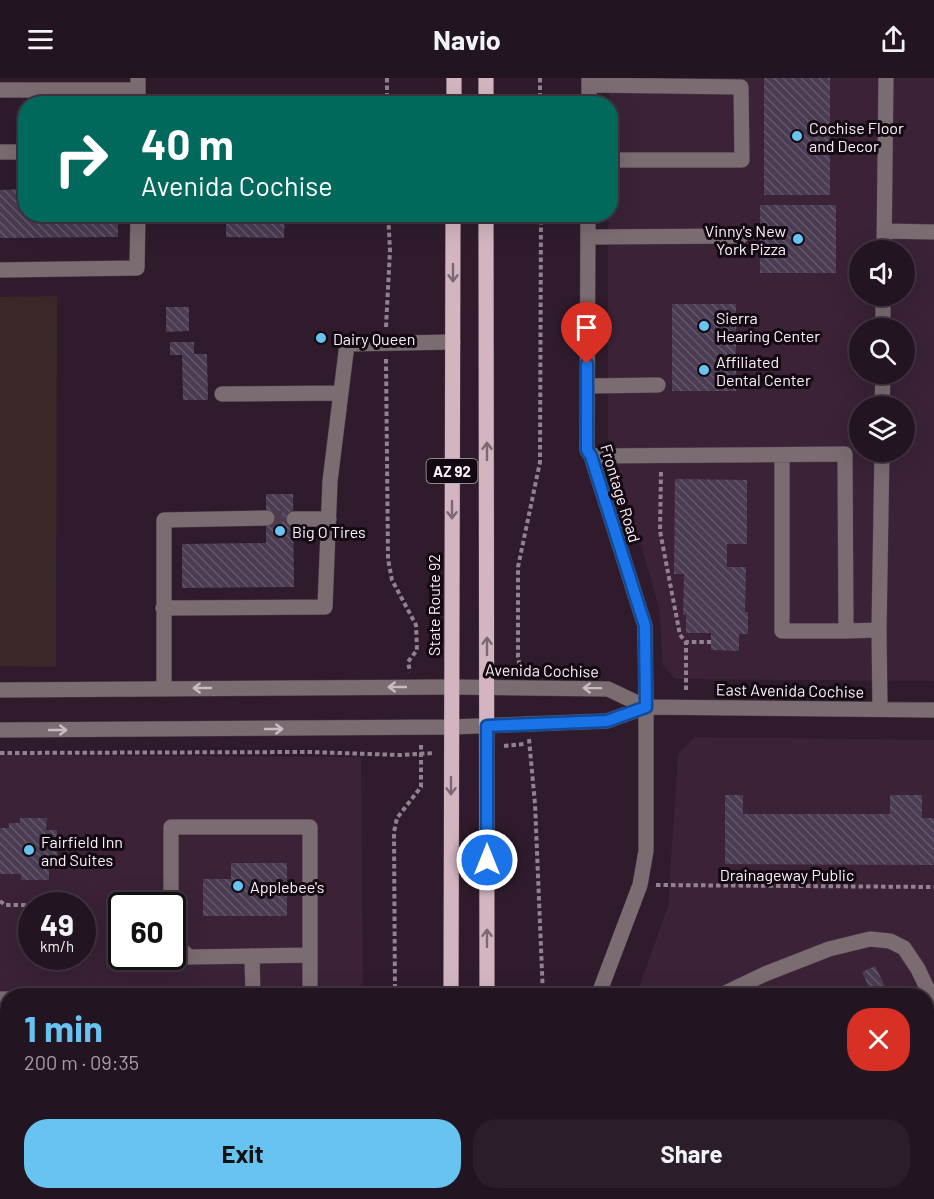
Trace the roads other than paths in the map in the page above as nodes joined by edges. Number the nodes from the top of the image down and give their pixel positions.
1 (454, 78) edge
2 (486, 78) edge
3 (886, 78) edge
4 (589, 82) edge
5 (0, 90) edge
6 (138, 90) edge
7 (454, 96) edge
8 (486, 96) edge
9 (0, 152) edge
10 (18, 152) edge
11 (618, 160) edge
12 (138, 222) edge
13 (453, 222) edge
14 (486, 222) edge
15 (588, 222) edge
16 (884, 231) junction
17 (934, 232) edge
18 (741, 236) dead end
19 (588, 237) junction
20 (884, 240) edge
21 (0, 270) edge
22 (453, 342) junction
23 (658, 385) dead end
24 (587, 386) junction
25 (341, 393) junction
26 (222, 394) dead end
27 (782, 455) junction
28 (591, 456) junction
29 (882, 462) edge
30 (267, 518) tunnel mouth
31 (294, 519) tunnel mouth
32 (329, 519) junction
33 (163, 608) junction
34 (879, 630) junction
35 (846, 631) junction
36 (451, 687) junction
37 (487, 687) junction
38 (164, 689) junction
39 (0, 690) edge
40 (646, 707) junction
41 (880, 709) junction
42 (934, 710) edge
43 (487, 726) junction
44 (452, 727) junction
45 (0, 730) edge
46 (171, 892) edge
47 (186, 954) edge
48 (252, 956) junction
49 (310, 956) junction
50 (253, 988) edge
51 (310, 988) edge
52 (451, 988) edge
53 (487, 988) edge
54 (601, 988) edge
55 (736, 988) edge
56 (927, 988) edge

1 - 7 main road
2 - 8 main road
3 - 16 street
4 - 11 street
5 - 6 street
9 - 10 street
12 - 21 street
13 -> 22 main road, State Route 92 / AZ 92
37 -> 14 main road, AZ 92
15 - 19 street, Frontage Road
16 - 17 street
16 - 20 street
18 - 19 street
19 - 24 street, Frontage Road
22 - 25 street
22 -> 36 main road, State Route 92 / AZ 92
23 - 24 street
24 - 28 street, Frontage Road
25 - 26 street
25 - 32 street
27 - 28 street
27 - 35 street
27 - 35 street
28 - 40 street, Frontage Road
29 - 34 street
30 - 33 street
31 - 32 street
32 - 33 street
33 - 38 street
34 - 35 street
34 - 41 street
36 - 37 street, Avenida Cochise
36 -> 38 street, Avenida Cochise
36 - 44 main road, State Route 92 / AZ 92
40 -> 37 street, Avenida Cochise
37 - 43 main road, AZ 92
38 - 39 street, Avenida Cochise
40 - 41 street, East Avenida Cochise
40 - 43 street
40 - 54 street, Frontage Road
41 - 42 street, East Avenida Cochise
43 - 44 street
53 -> 43 main road, AZ 92
45 -> 44 street
44 -> 52 main road, State Route 92 / AZ 92
46 - 49 street
47 - 48 street
48 - 49 street
48 - 50 street
49 - 51 street
55 - 56 street

